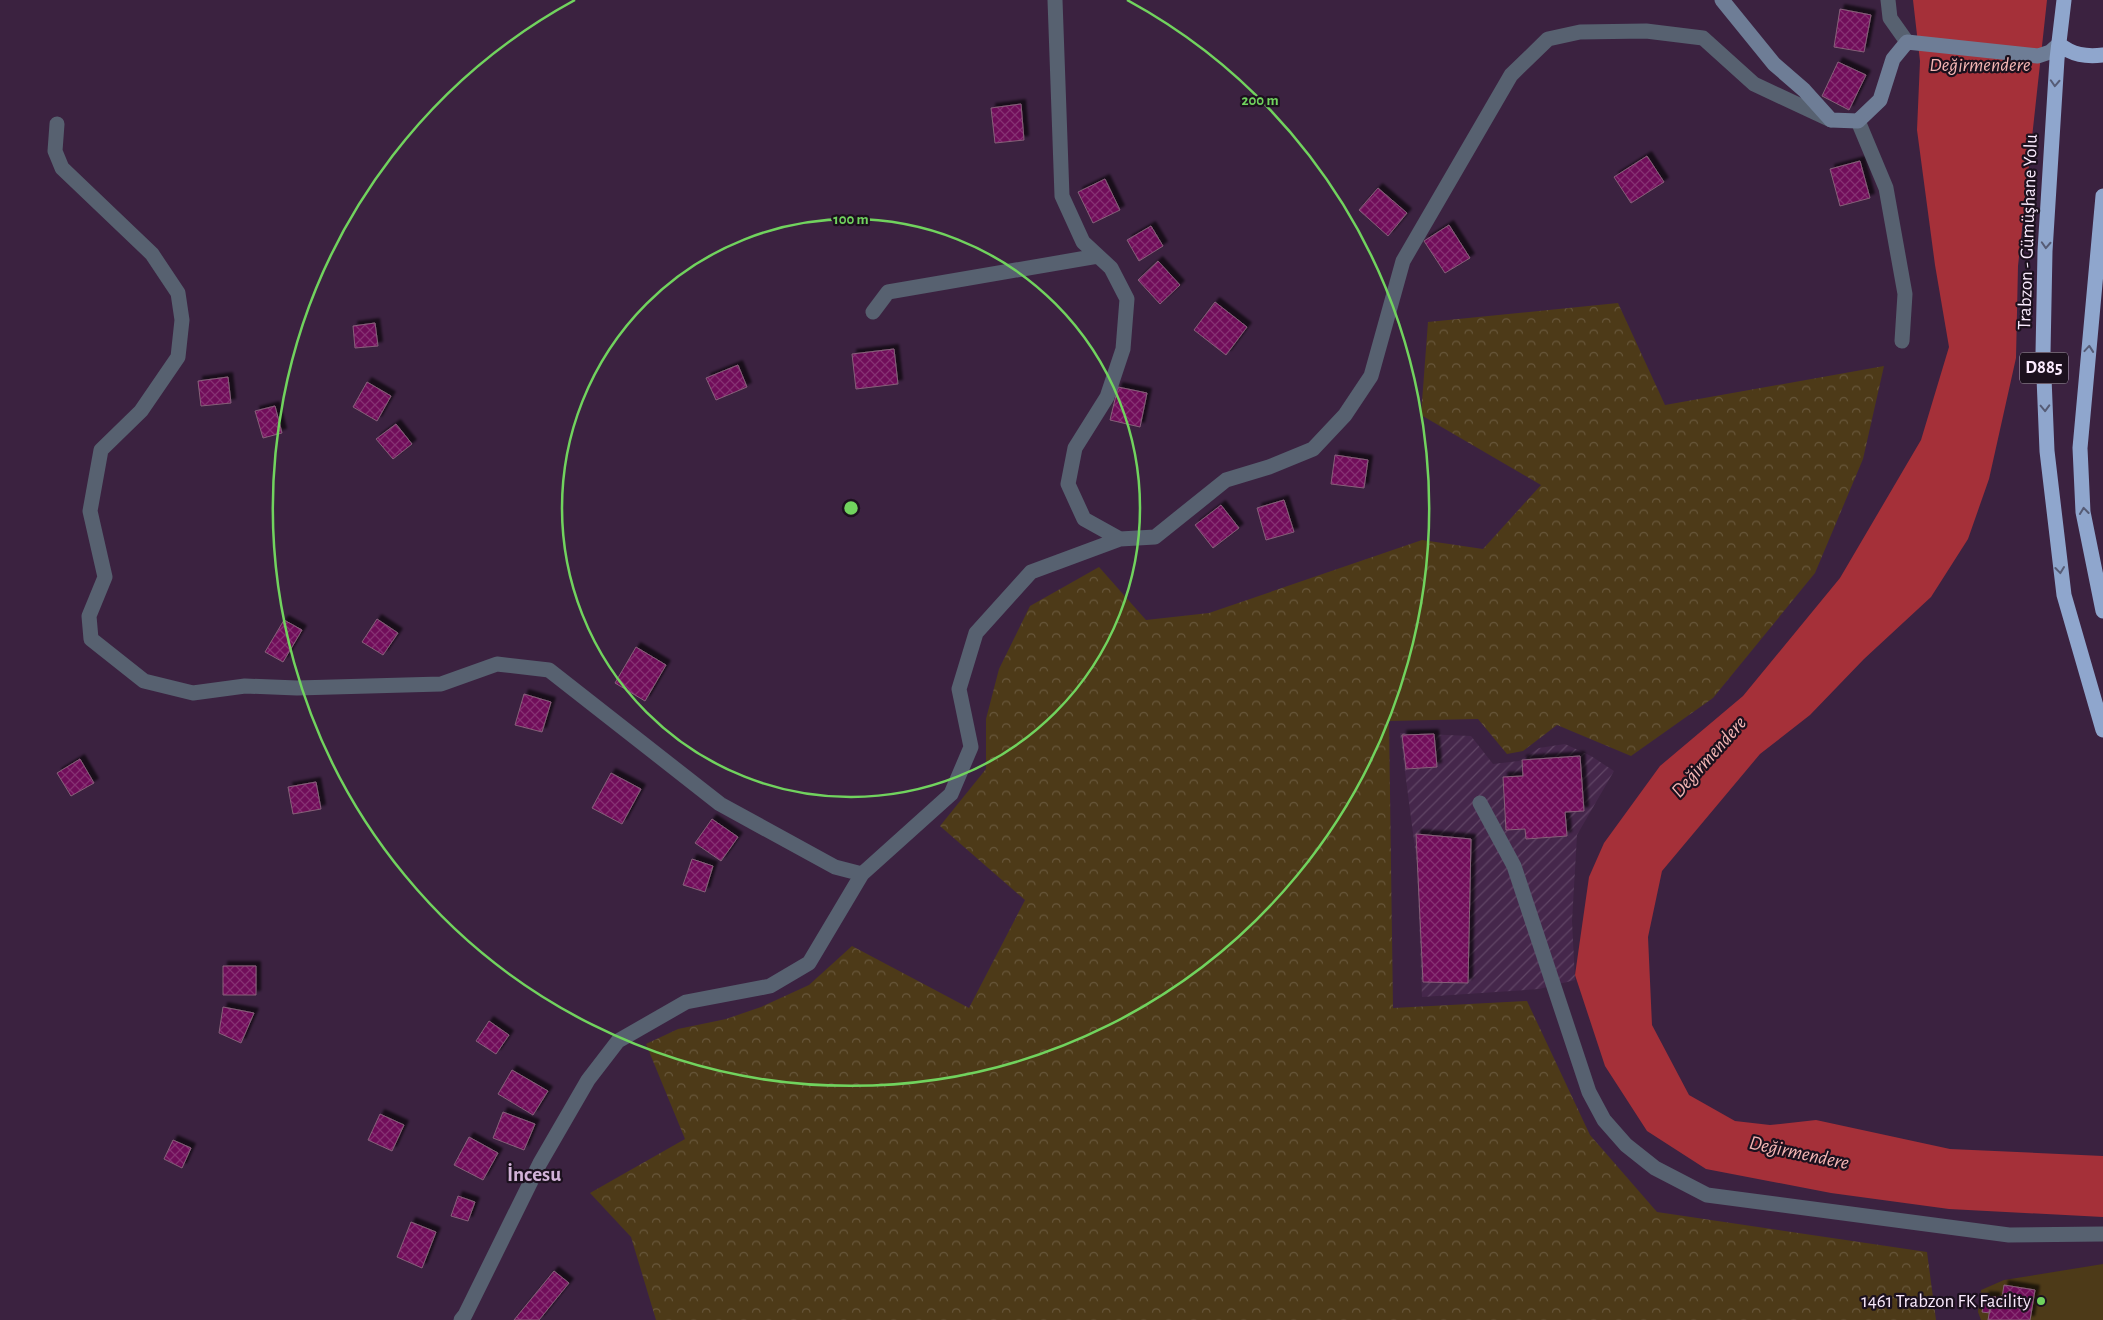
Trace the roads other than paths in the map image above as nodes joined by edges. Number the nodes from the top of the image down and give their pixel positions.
1 (1055, 0) edge
2 (1722, 0) edge
3 (1888, 0) edge
4 (2064, 0) edge
5 (1907, 42) junction
6 (2059, 44) junction
7 (2103, 55) edge
8 (1831, 120) junction
9 (1858, 121) junction
10 (57, 124) dead end
11 (2103, 196) edge
12 (1098, 256) junction
13 (873, 312) dead end
14 (1902, 341) dead end
15 (1120, 539) junction
16 (2103, 611) edge
17 (2103, 730) edge
18 (1480, 803) dead end
19 (862, 874) junction
20 (2103, 1234) edge
21 (461, 1320) edge

1 - 12 street
2 - 8 street
3 - 5 street
4 - 6 highway, Trabzon - Gümüşhane Yolu / D885
5 - 6 street
5 - 9 street
6 - 7 highway
6 -> 17 highway, Trabzon - Gümüşhane Yolu / D885
8 - 9 street
8 - 15 street
9 - 14 street
10 - 19 street
16 -> 11 highway, D885
12 - 13 street
12 - 15 street
15 - 19 street
18 - 20 street
19 - 21 street

